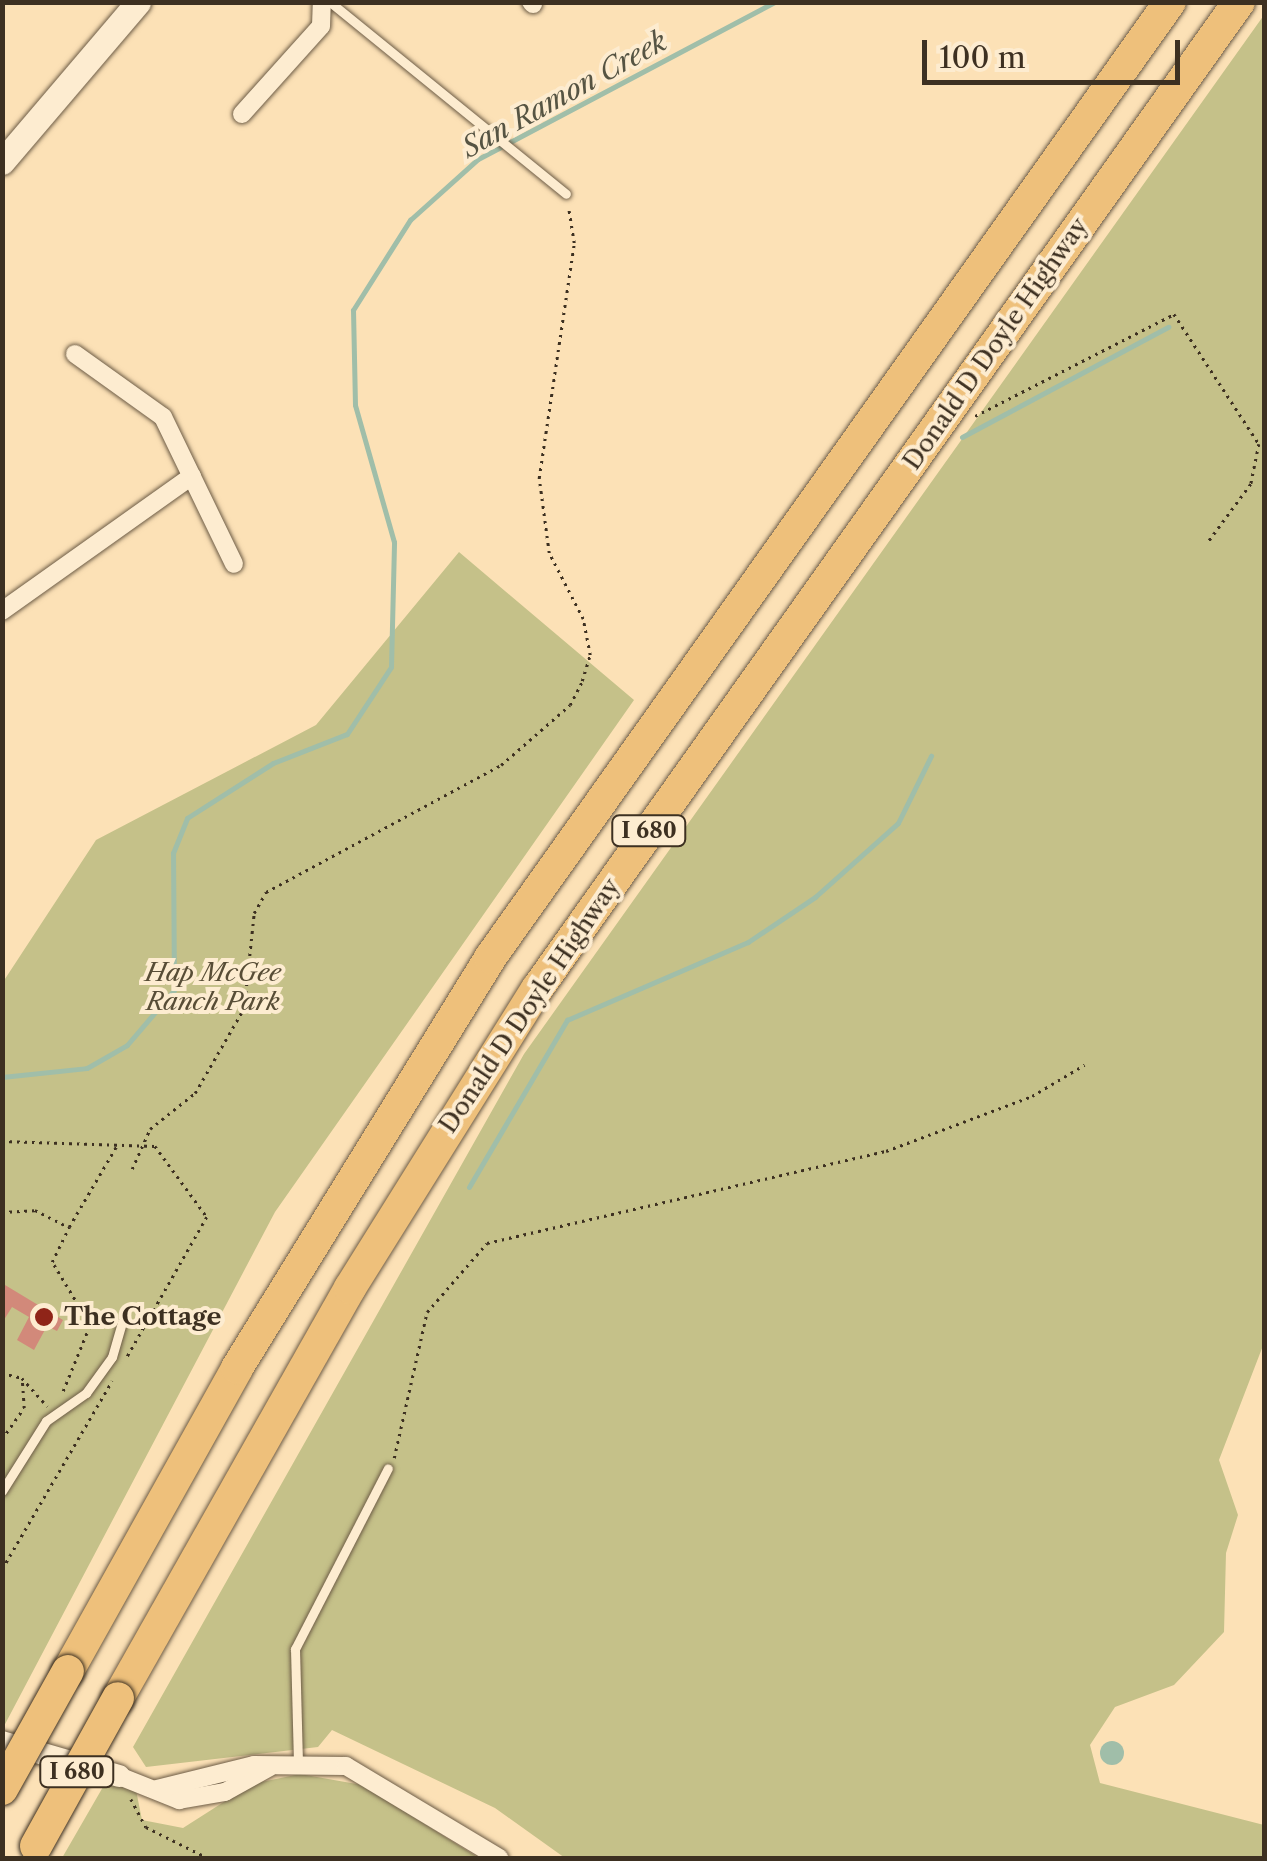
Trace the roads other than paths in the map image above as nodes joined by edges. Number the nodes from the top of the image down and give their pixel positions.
1 (138, 2) edge
2 (322, 2) edge
3 (330, 2) edge
4 (1170, 2) edge
5 (1239, 2) edge
6 (242, 114) dead end
7 (2, 162) edge
8 (566, 194) road end
9 (75, 354) dead end
10 (192, 476) junction
11 (234, 564) dead end
12 (2, 611) edge
13 (122, 1322) dead end
14 (388, 1468) road end
15 (2, 1491) edge
16 (2, 1742) edge
17 (298, 1763) junction
18 (120, 1776) joint
19 (2, 1789) edge
20 (32, 1852) edge
21 (499, 1858) edge

1 - 7 main road
2 - 6 street
3 - 8 lane
4 - 19 highway, I 680, bridge
5 - 20 highway, Donald D Doyle Highway / I 680, bridge
9 - 10 street
10 - 11 street
10 - 12 street
13 - 15 lane
14 - 17 lane
16 - 18 street
17 - 18 street
17 - 21 street

